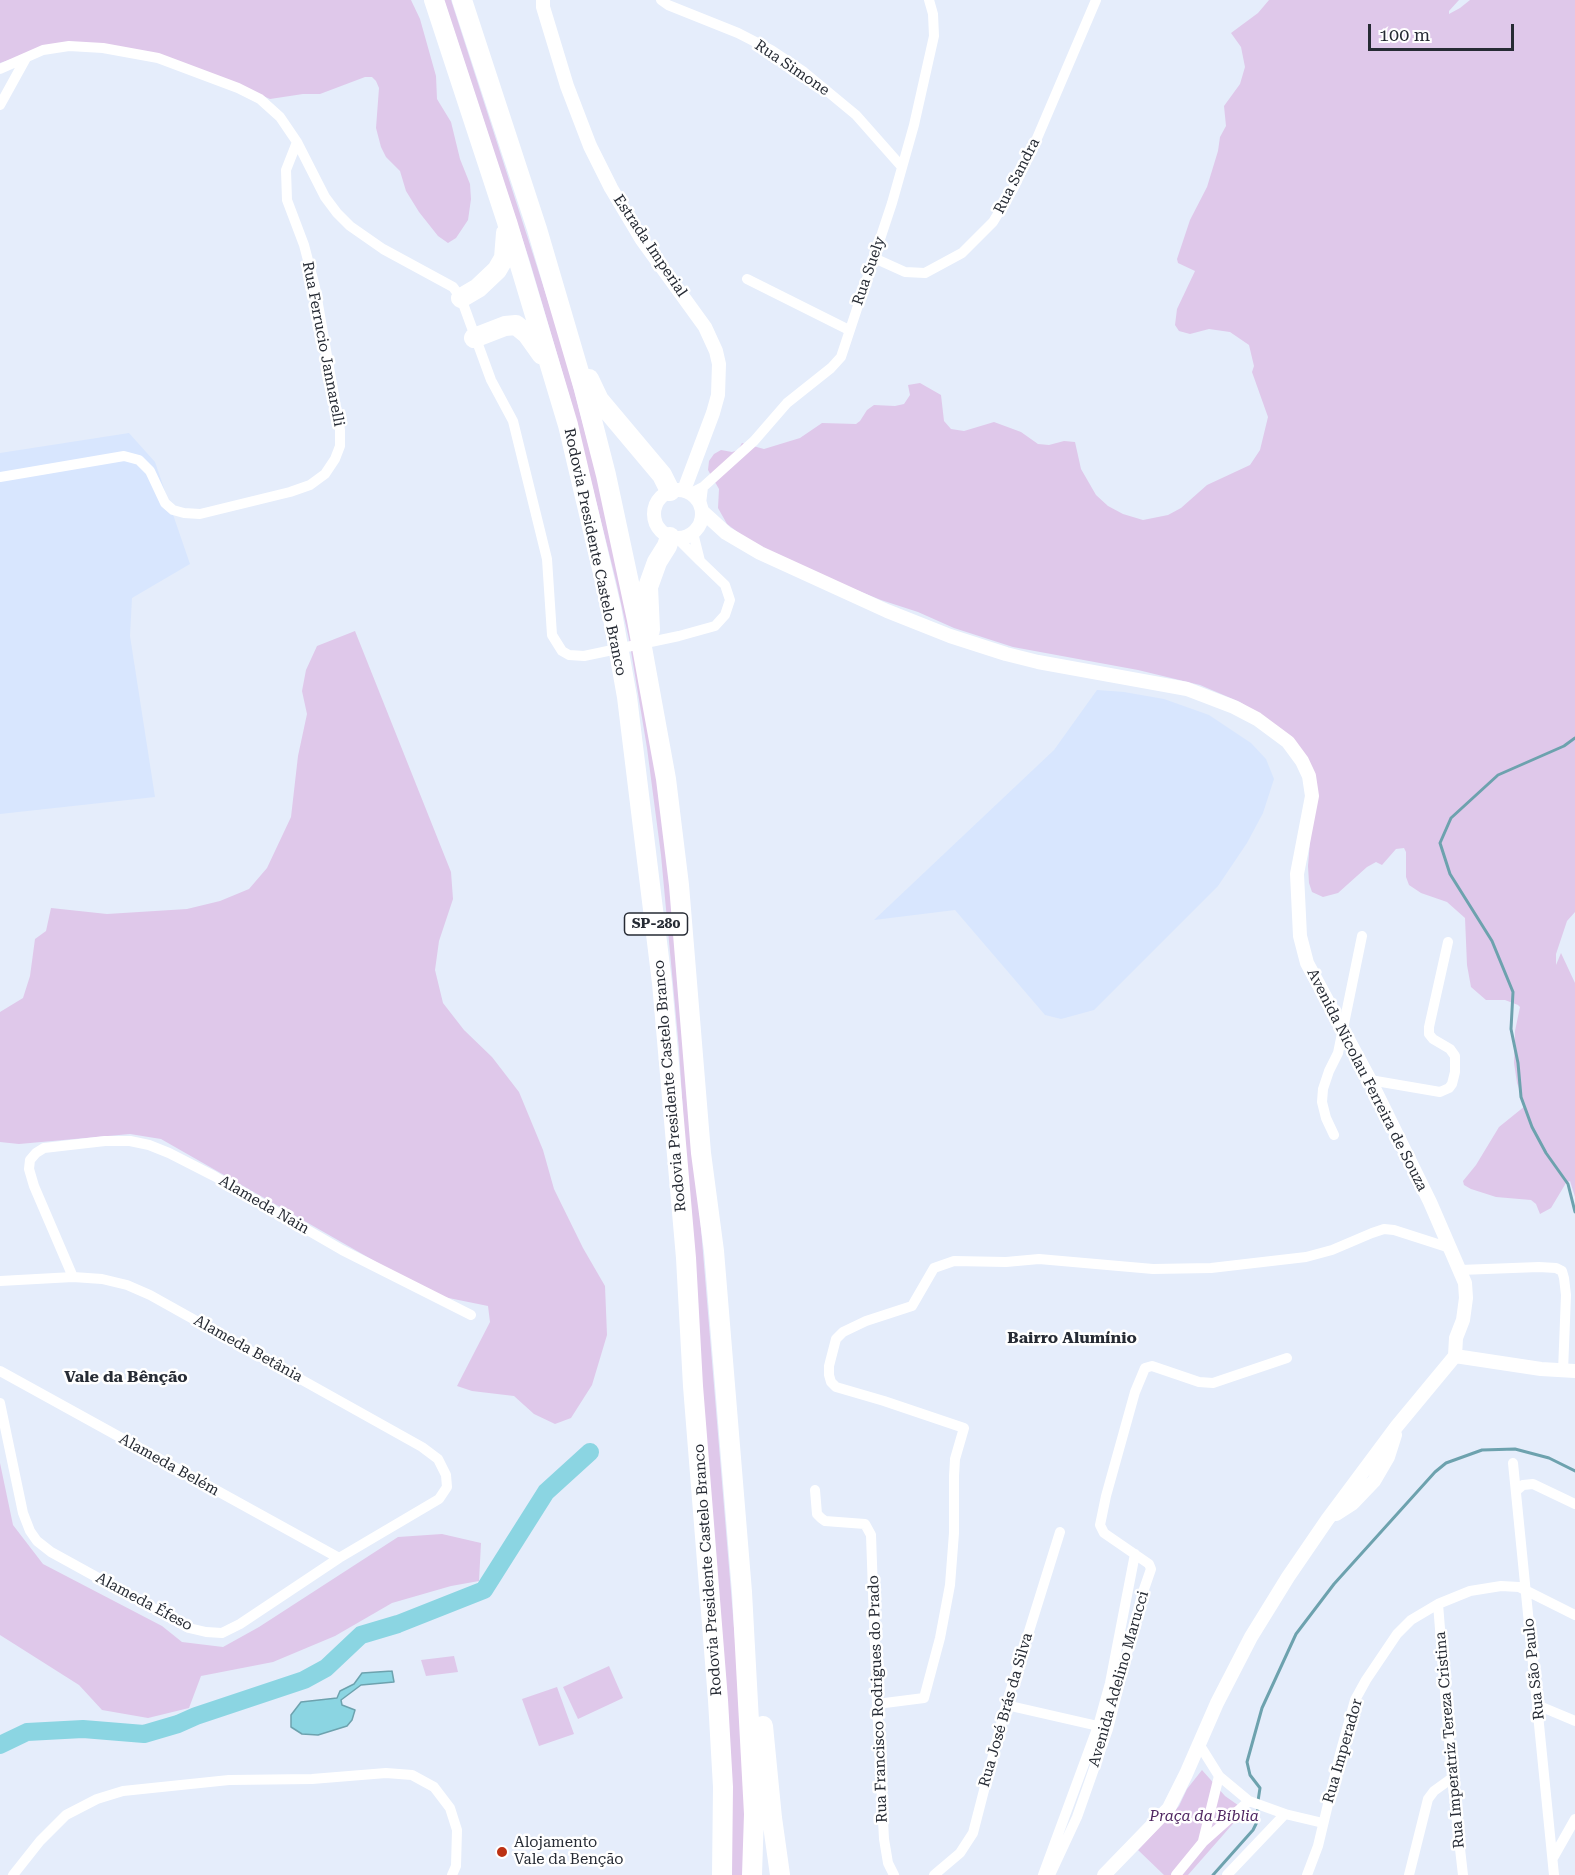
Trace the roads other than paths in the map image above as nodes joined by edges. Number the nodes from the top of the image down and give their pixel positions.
1 (434, 0) edge
2 (462, 0) edge
3 (543, 0) edge
4 (661, 0) edge
5 (928, 0) edge
6 (1096, 0) edge
7 (26, 58) junction
8 (0, 69) edge
9 (0, 105) edge
10 (297, 142) junction
11 (902, 166) junction
12 (507, 222) junction
13 (537, 228) junction
14 (874, 258) junction
15 (747, 279) dead end
16 (461, 298) junction
17 (849, 330) junction
18 (474, 338) junction
19 (552, 370) junction
20 (0, 477) edge
21 (687, 490) junction
22 (702, 508) junction
23 (694, 532) junction
24 (726, 533) junction
25 (673, 538) junction
26 (700, 561) junction
27 (666, 779) junction
28 (1362, 936) dead end
29 (1448, 942) dead end
30 (1342, 1030) junction
31 (1370, 1080) junction
32 (1334, 1135) dead end
33 (1450, 1248) junction
34 (1460, 1270) junction
35 (73, 1277) junction
36 (0, 1281) edge
37 (471, 1315) dead end
38 (1455, 1356) junction
39 (1287, 1358) dead end
40 (0, 1371) edge
41 (1569, 1371) edge
42 (0, 1402) edge
43 (1513, 1463) dead end
44 (815, 1490) dead end
45 (1516, 1491) junction
46 (439, 1499) joint
47 (1575, 1504) edge
48 (1060, 1533) dead end
49 (1135, 1554) junction
50 (339, 1558) junction
51 (1526, 1591) junction
52 (742, 1592) junction
53 (1128, 1592) junction
54 (1142, 1595) junction
55 (1438, 1604) junction
56 (1575, 1616) edge
57 (876, 1704) junction
58 (1006, 1704) junction
59 (1537, 1705) junction
60 (1575, 1721) edge
61 (1098, 1726) junction
62 (1200, 1744) junction
63 (1219, 1776) junction
64 (1452, 1778) junction
65 (1249, 1801) junction
66 (1285, 1814) junction
67 (1575, 1819) edge
68 (1323, 1822) junction
69 (1203, 1842) junction
70 (1553, 1858) junction
71 (13, 1875) edge
72 (452, 1875) edge
73 (722, 1875) edge
74 (752, 1875) edge
75 (780, 1875) edge
76 (894, 1875) edge
77 (934, 1875) edge
78 (1043, 1875) edge
79 (1050, 1875) edge
80 (1104, 1875) edge
81 (1176, 1875) edge
82 (1227, 1875) edge
83 (1308, 1875) edge
84 (1409, 1875) edge
85 (1463, 1875) edge
86 (1554, 1875) edge

1 - 12 highway, Rodovia Presidente Castelo Branco / SP-280
2 - 13 highway, Rodovia Presidente Castelo Branco / SP-280
3 - 21 street, Estrada Imperial
4 - 11 street, Rua Simone
5 - 11 street, Rua Suely
6 - 14 street, Rua Sandra
7 - 8 street
7 - 9 street
7 - 10 street
10 - 16 street
10 - 20 street, Rua Ferrucio Jannarelli
11 - 14 street, Rua Suely
12 - 16 highway
12 - 19 highway, Rodovia Presidente Castelo Branco / SP-280
13 - 21 highway
13 - 27 highway, Rodovia Presidente Castelo Branco / SP-280
14 - 17 street, Rua Suely
15 - 17 street
16 - 18 street
17 - 21 street, Rua Suely
18 - 19 highway
18 - 26 street
19 - 73 highway, Rodovia Presidente Castelo Branco / SP-280
21 - 22 street
21 - 25 street
22 - 23 street
22 - 24 street, Avenida Nicolau Ferreira de Souza
23 - 24 street, Avenida Nicolau Ferreira de Souza
23 - 25 street
23 - 26 street
24 - 30 street, Avenida Nicolau Ferreira de Souza
25 - 26 street
25 - 27 highway
27 - 52 highway, Rodovia Presidente Castelo Branco / SP-280
28 - 30 street
29 - 31 street
30 - 31 street, Avenida Nicolau Ferreira de Souza
30 - 32 street
31 - 33 street, Avenida Nicolau Ferreira de Souza
33 - 34 street, Avenida Nicolau Ferreira de Souza
33 - 57 street
34 - 38 street, Avenida Nicolau Ferreira de Souza
34 - 41 street
35 - 36 street, Alameda Betânia
35 - 37 street, Alameda Nain
35 - 46 street, Alameda Betânia
38 - 41 street
38 - 62 street, Avenida Nicolau Ferreira de Souza
39 - 49 street, Avenida Adelino Marucci
40 - 50 street, Alameda Belém
42 - 50 street, Alameda Éfeso
43 - 45 street, Rua São Paulo
44 - 57 street, Rua Francisco Rodrigues do Prado
45 - 47 street
45 - 51 street, Rua São Paulo
46 - 50 street, Alameda Éfeso
48 - 58 street, Rua José Brás da Silva
49 - 53 street, Avenida Adelino Marucci
49 - 54 street, Avenida Adelino Marucci
51 - 55 street, Rua Imperador
51 - 56 street, Rua Imperador
51 - 59 street, Rua São Paulo
52 - 74 highway, Rodovia Presidente Castelo Branco / SP-280
52 - 75 highway
53 - 54 street
53 - 61 street, Avenida Adelino Marucci
54 - 79 street, Avenida Adelino Marucci
55 - 64 street, Rua Imperatriz Tereza Cristina
55 - 68 street, Rua Imperador
57 - 76 street, Rua Francisco Rodrigues do Prado
58 - 61 street
58 - 77 street, Rua José Brás da Silva
59 - 60 street
59 - 70 street, Rua São Paulo
61 - 78 street, Avenida Adelino Marucci
62 - 63 street
62 - 80 street, Avenida Nicolau Ferreira de Souza
63 - 65 street
63 - 69 street
64 - 84 street
64 - 85 street, Rua Imperatriz Tereza Cristina
65 - 66 street
65 - 69 street
66 - 68 street
66 - 82 street
67 - 70 street
68 - 83 street, Rua Imperador
69 - 81 street
70 - 86 street, Rua São Paulo
71 - 72 street

